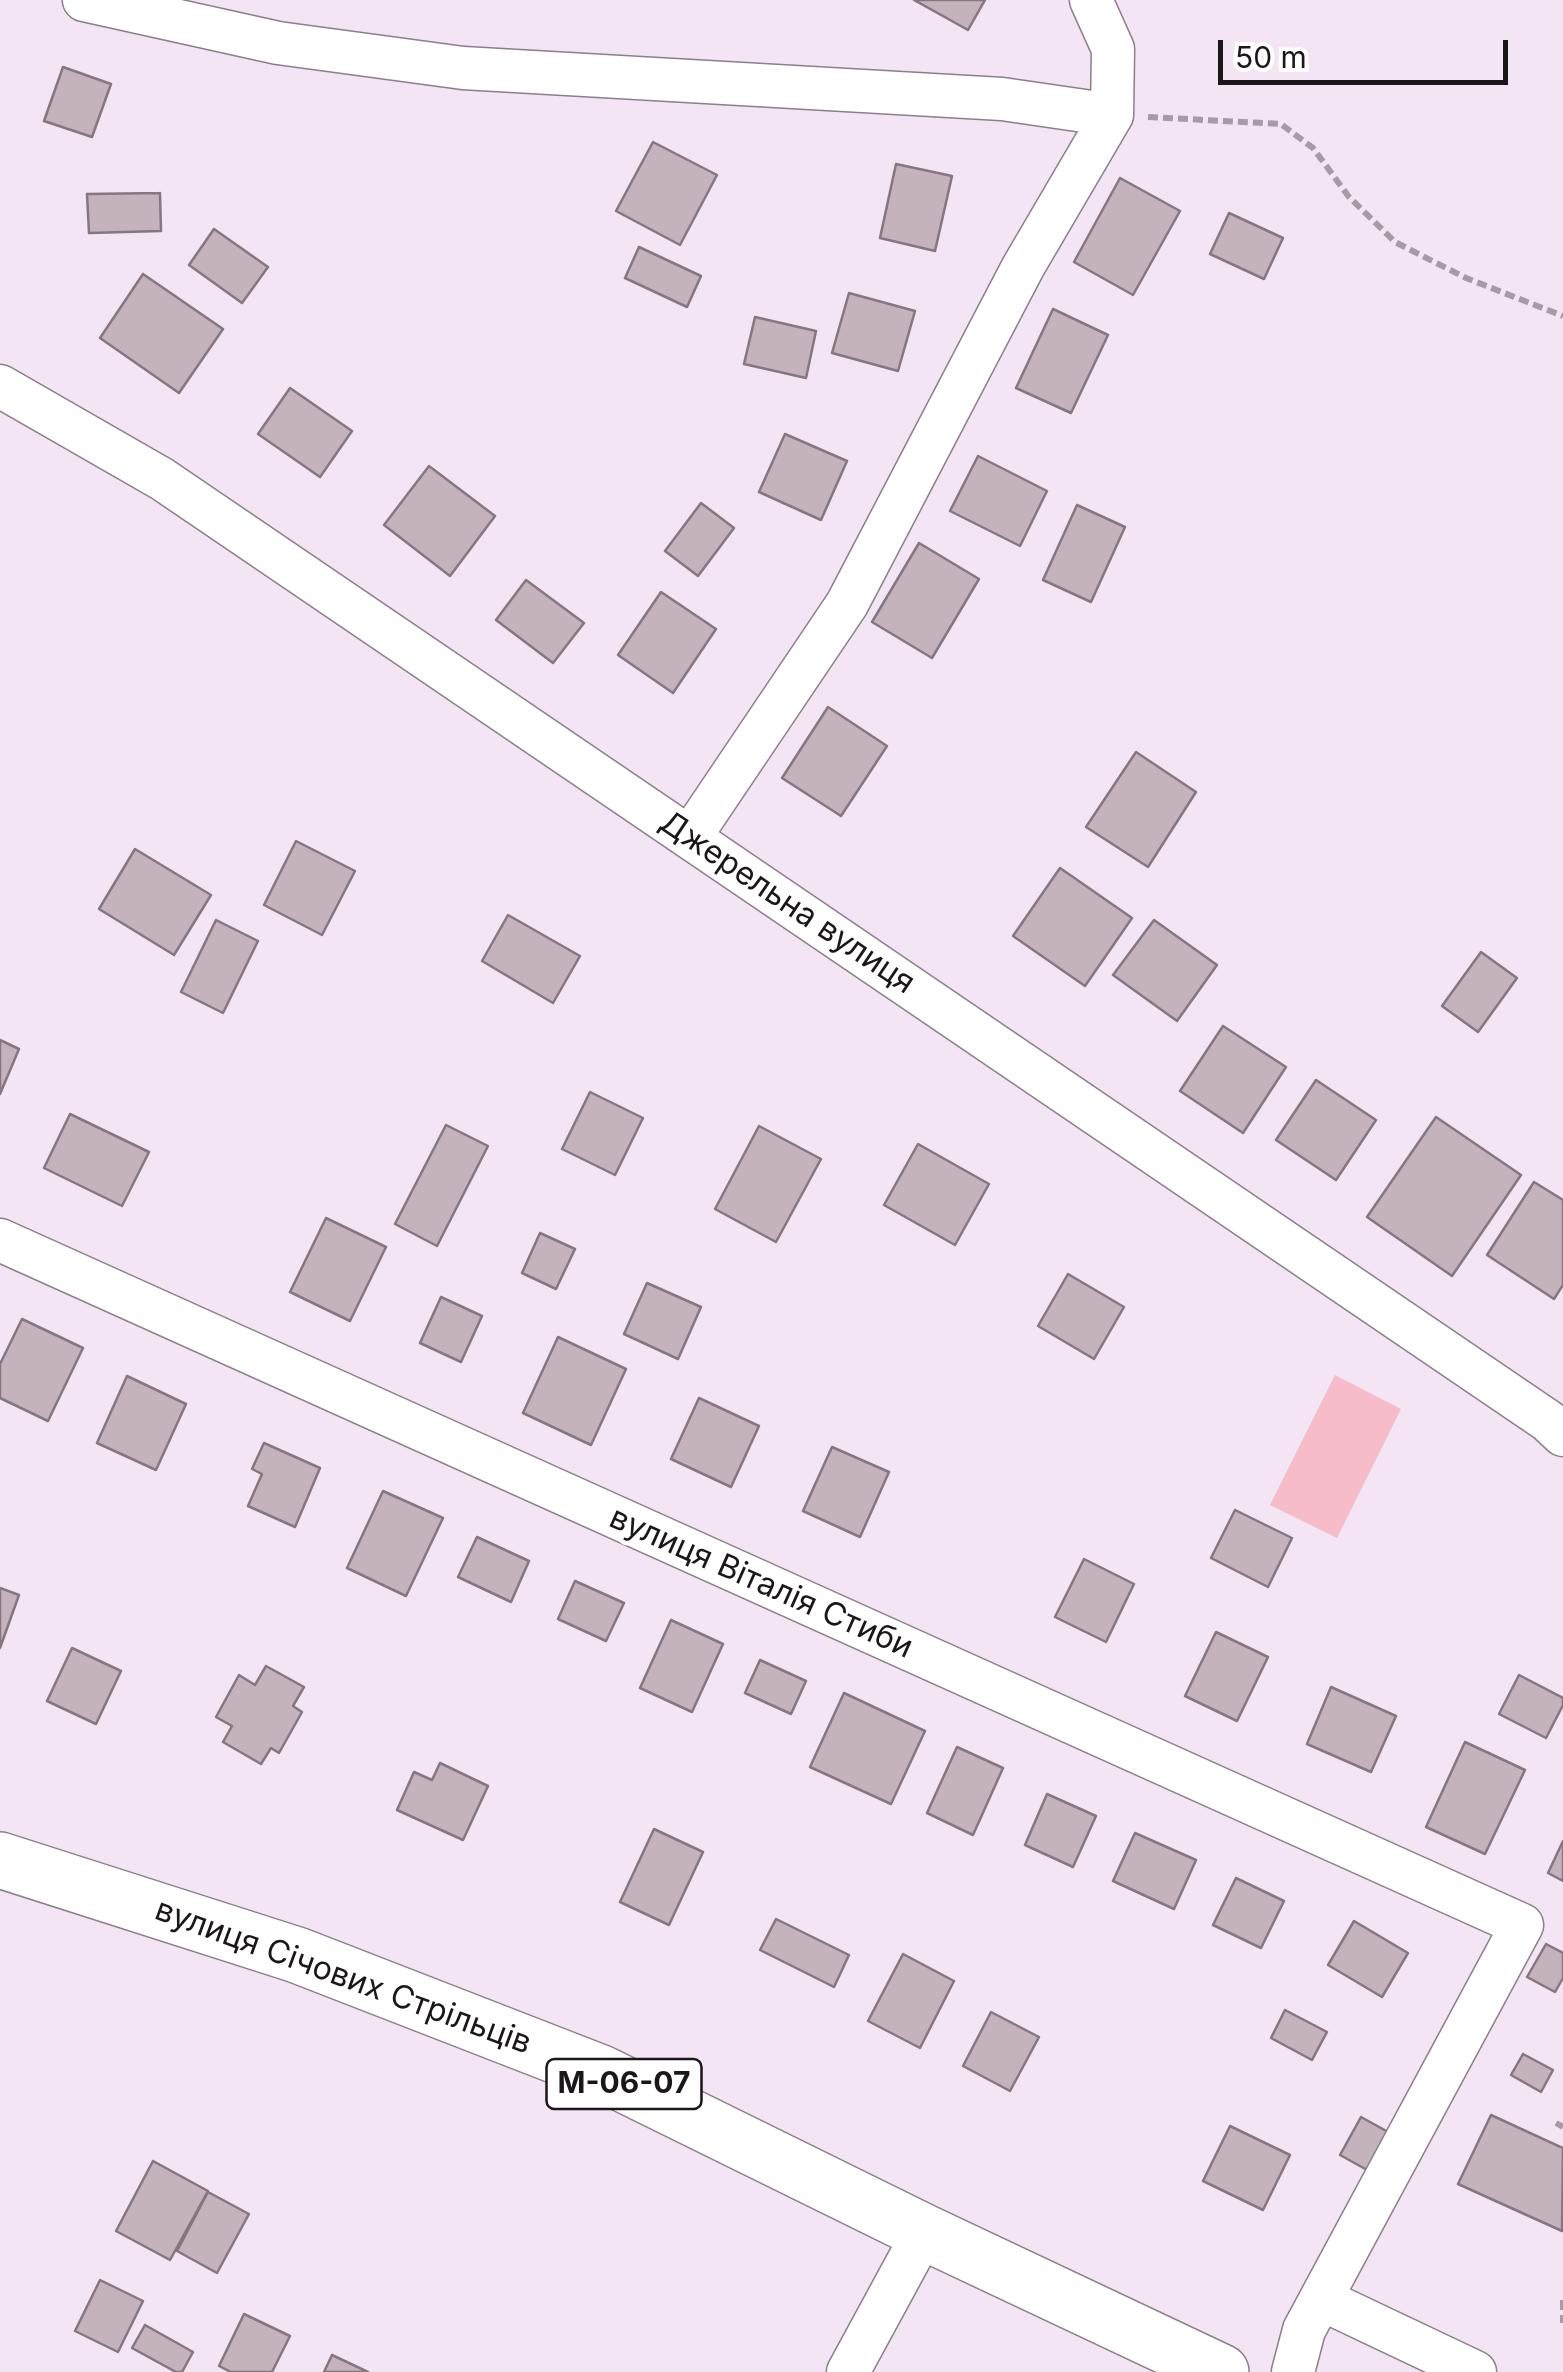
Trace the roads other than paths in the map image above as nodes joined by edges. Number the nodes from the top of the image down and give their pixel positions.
1 (84, 0) edge
2 (1091, 0) edge
3 (1112, 115) junction
4 (0, 386) edge
5 (690, 836) junction
6 (0, 1240) edge
7 (1563, 1435) edge
8 (0, 1860) edge
9 (924, 2232) junction
10 (1321, 2299) junction
11 (848, 2372) edge
12 (1221, 2372) edge
13 (1292, 2372) edge
14 (1475, 2372) edge

1 - 3 street
2 - 3 street
3 - 5 street
4 - 5 street, Джерельна вулиця
5 - 7 street, Джерельна вулиця
6 - 10 street, вулиця Віталія Стиби
8 - 9 main road, вулиця Січових Стрільців / М-06-07
9 - 11 street
9 - 12 main road, вулиця Січових Стрільців / М-06-07
10 - 13 street
10 - 14 street

